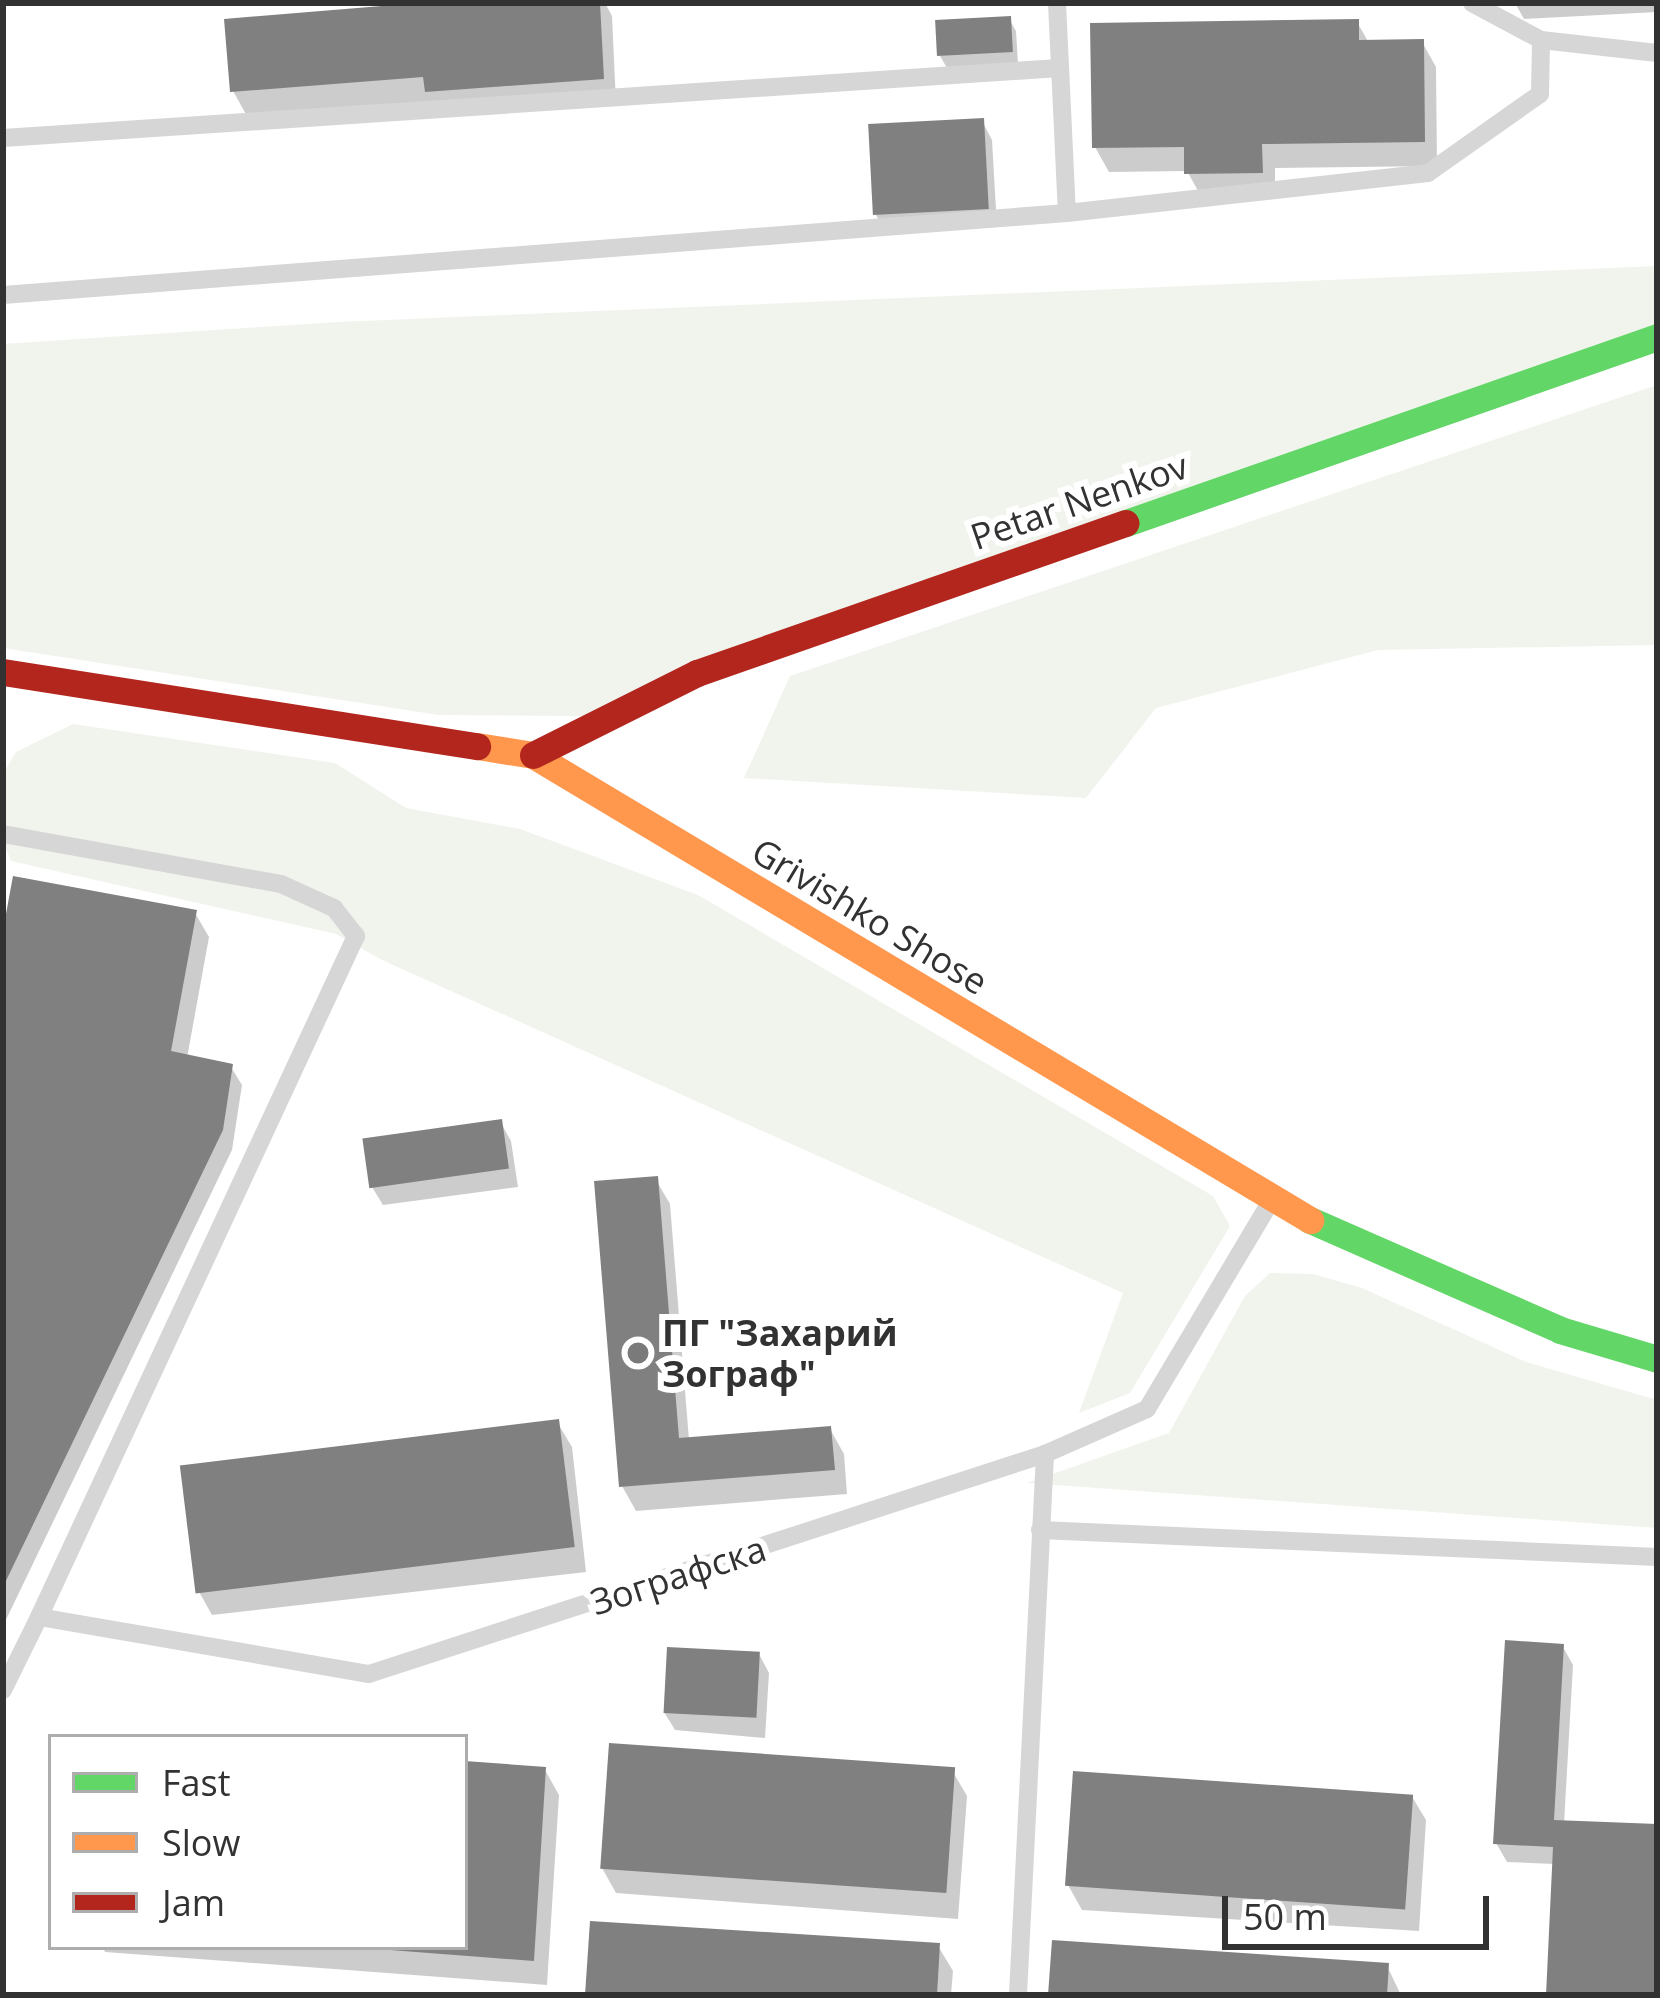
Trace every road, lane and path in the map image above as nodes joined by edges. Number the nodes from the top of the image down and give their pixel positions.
1 (1057, 3) edge
2 (1472, 3) edge
3 (1541, 40) junction
4 (1657, 53) edge
5 (1060, 68) junction
6 (3, 138) edge
7 (1067, 213) junction
8 (3, 295) edge
9 (1657, 337) edge
10 (3, 672) edge
11 (533, 755) junction
12 (3, 834) edge
13 (1271, 1199) junction
14 (1657, 1359) edge
15 (1045, 1454) junction
16 (1040, 1530) junction
17 (1657, 1557) edge
18 (39, 1617) junction
19 (3, 1690) edge
20 (1018, 1995) edge

1 - 5 lane
2 - 3 lane
3 - 4 lane
3 - 7 lane
5 - 6 lane
5 - 7 lane
7 - 8 lane
9 - 11 street, Petar Nenkov
10 - 11 street, Grivishko Shose
11 - 13 street, Grivishko Shose
12 - 18 lane
13 - 14 street, Grivishko Shose
13 - 15 lane, Зографска
15 - 16 lane
15 - 18 lane, Зографска
16 - 17 lane
16 - 20 lane
18 - 19 lane

